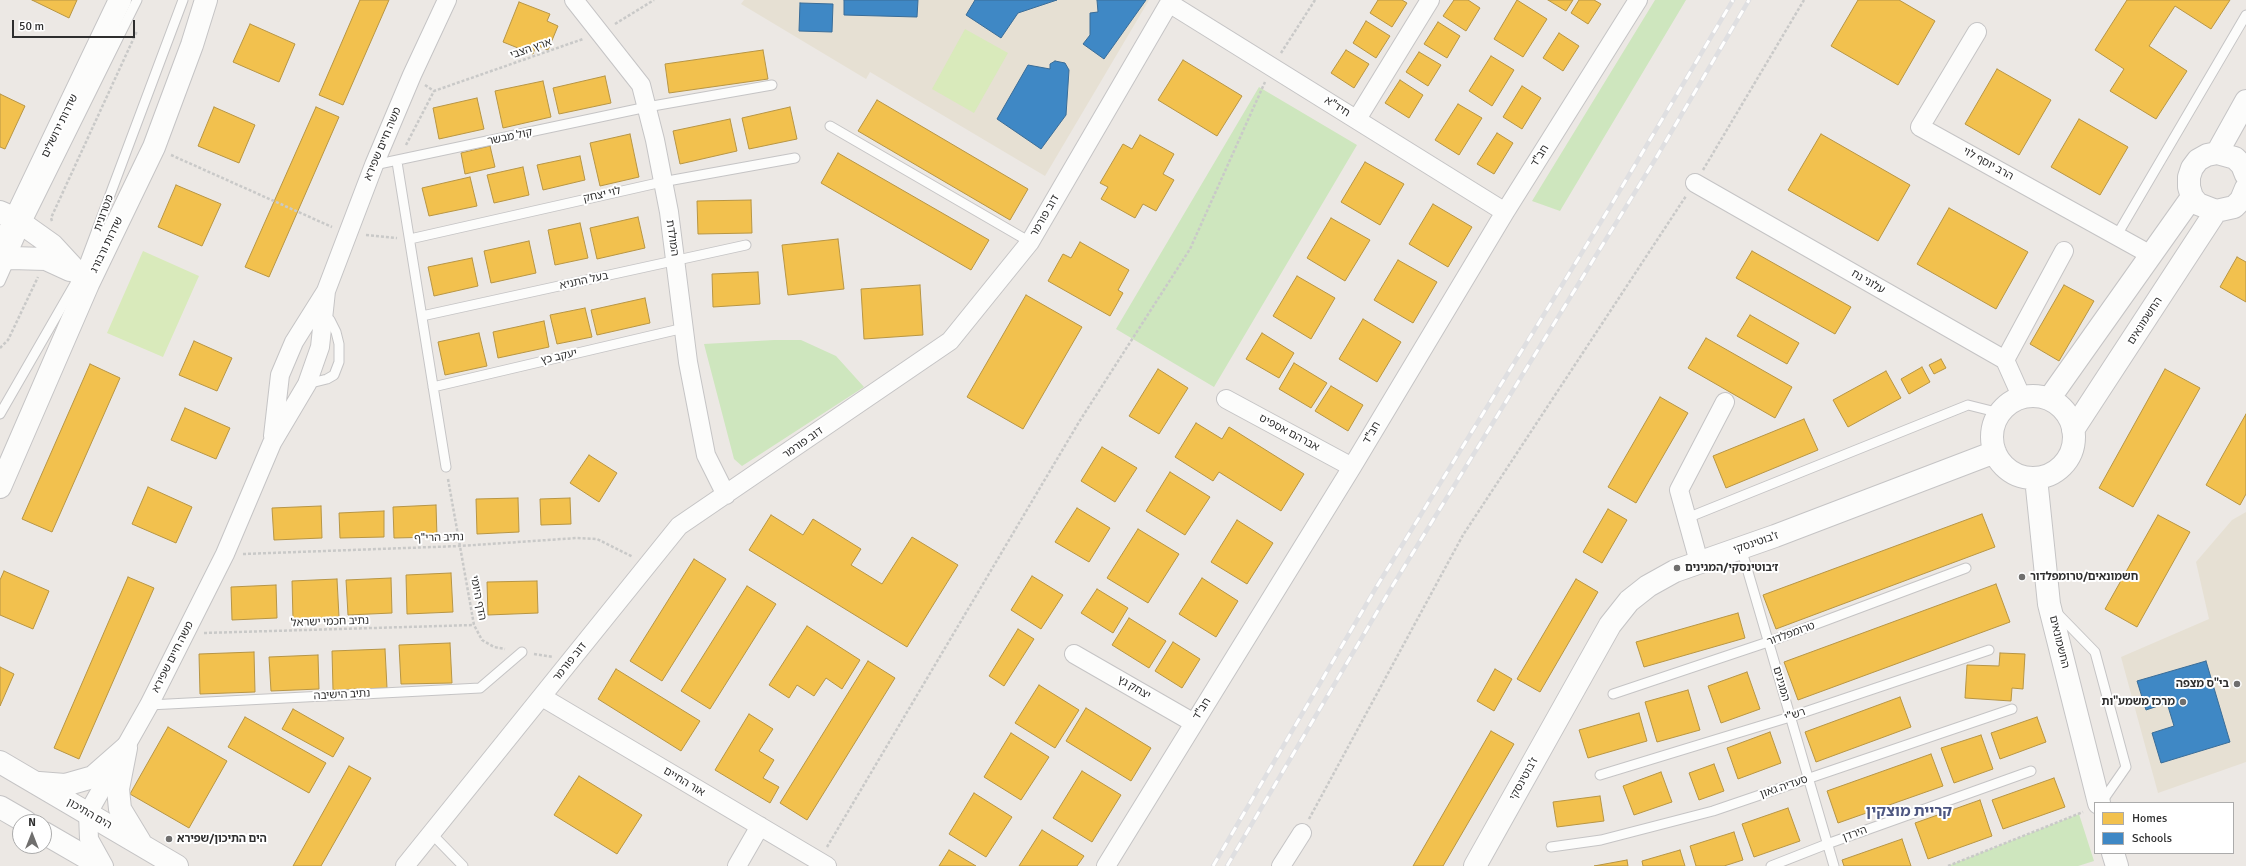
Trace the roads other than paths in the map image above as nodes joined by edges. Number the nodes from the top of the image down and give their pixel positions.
1 (120, 0) edge
2 (137, 0) edge
3 (183, 0) edge
4 (206, 0) edge
5 (447, 0) edge
6 (574, 0) edge
7 (1430, 0) edge
8 (1638, 0) edge
9 (1170, 2) edge
10 (2246, 15) edge
11 (1977, 32) dead end
12 (772, 85) dead end
13 (2246, 101) edge
14 (647, 107) junction
15 (1357, 120) junction
16 (830, 126) dead end
17 (2217, 153) junction
18 (795, 158) dead end
19 (397, 162) junction
20 (374, 165) junction
21 (2245, 166) edge
22 (662, 182) junction
23 (1695, 183) road end
24 (30, 188) junction
25 (2192, 197) junction
26 (2244, 197) edge
27 (0, 202) edge
28 (2216, 211) junction
29 (1505, 212) junction
30 (13, 219) edge
31 (2117, 235) junction
32 (410, 239) junction
33 (1030, 242) junction
34 (746, 245) dead end
35 (2064, 251) dead end
36 (49, 252) junction
37 (2151, 255) junction
38 (4, 256) edge
39 (675, 261) junction
40 (84, 280) junction
41 (0, 282) edge
42 (326, 290) junction
43 (324, 316) junction
44 (422, 316) junction
45 (684, 328) junction
46 (294, 342) junction
47 (320, 347) junction
48 (339, 353) junction
49 (2006, 360) junction
50 (280, 375) junction
51 (307, 384) junction
52 (433, 387) junction
53 (2022, 398) junction
54 (1226, 400) dead end
55 (2049, 400) junction
56 (1725, 402) dead end
57 (2000, 413) junction
58 (0, 414) edge
59 (2073, 430) junction
60 (272, 443) junction
61 (1995, 452) junction
62 (446, 466) road end
63 (1352, 467) junction
64 (2036, 478) junction
65 (0, 487) edge
66 (726, 495) junction
67 (1687, 518) junction
68 (1741, 548) junction
69 (1699, 562) junction
70 (1966, 568) dead end
71 (2049, 604) junction
72 (1768, 642) junction
73 (1989, 650) dead end
74 (522, 652) road end
75 (1074, 654) dead end
76 (1613, 694) dead end
77 (542, 697) junction
78 (149, 705) junction
79 (2012, 709) dead end
80 (1790, 717) junction
81 (1194, 723) junction
82 (126, 748) junction
83 (0, 762) edge
84 (2031, 771) dead end
85 (1600, 775) dead end
86 (1808, 778) junction
87 (36, 783) junction
88 (2096, 802) edge
89 (2099, 802) edge
90 (0, 807) edge
91 (88, 813) junction
92 (12, 814) edge
93 (760, 826) junction
94 (431, 833) junction
95 (1302, 833) road end
96 (52, 838) edge
97 (1827, 844) junction
98 (141, 845) junction
99 (1551, 847) dead end
100 (2113, 854) edge
101 (823, 864) edge
102 (459, 865) edge
103 (102, 866) edge
104 (177, 866) edge
105 (404, 866) edge
106 (737, 866) edge
107 (1106, 866) edge
108 (1281, 866) edge
109 (1475, 866) edge
110 (1771, 866) edge
111 (1834, 866) edge
112 (2116, 866) edge

1 - 24 street, שדרות ירושלים
2 - 30 lane
3 - 40 lane, מטרונית
4 - 40 street, שדרות ורבורג
5 - 20 street, משה חיים שפירא
6 - 14 street, המולדת
7 - 15 street
8 - 29 street, חב"ד
9 - 15 street, חיד"א
9 - 33 street, דוב פורמר
10 - 31 lane
11 - 31 street, הרב יוסף לוי
12 - 14 lane, קול מבשר
13 - 17 street
14 - 19 lane, קול מבשר
14 - 22 street, המולדת
15 - 29 street, חיד"א
16 - 33 lane
17 - 21 street
17 - 25 street
18 - 22 lane, לוי יצחק
19 - 20 lane, קול מבשר
19 - 32 lane
20 - 42 street, משה חיים שפירא
22 - 32 lane, לוי יצחק
22 - 39 street, המולדת
23 - 49 street, עלוני נח
24 - 27 street
24 - 30 street, שדרות ירושלים
25 - 28 street
25 - 37 street
26 - 28 street
28 - 59 street, החשמונאים
29 - 63 street, חב"ד
30 - 36 street
30 - 38 street, שדרות ירושלים
31 - 37 street, הרב יוסף לוי
32 - 44 lane
33 - 66 street, דוב פורמר
34 - 39 lane, בעל התניא
35 - 49 street
36 - 38 street
36 - 40 street
37 - 55 street
38 - 41 lane
39 - 44 lane, בעל התניא
39 - 45 street, המולדת
40 - 58 lane, מטרונית
40 - 65 street, שדרות ורבורג
42 - 43 street, משה חיים שפירא
42 - 46 street, משה חיים שפירא
43 - 47 street, משה חיים שפירא
43 - 48 lane
44 - 52 lane
45 - 52 lane, יעקב כץ
45 - 66 street, המולדת
46 - 47 street
46 - 50 street, משה חיים שפירא
47 - 48 lane
47 - 51 street, משה חיים שפירא
48 - 51 lane
49 - 53 street
50 - 51 street
50 - 60 street, משה חיים שפירא
51 - 60 street, משה חיים שפירא
52 - 62 lane
53 - 55 street
53 - 57 street
54 - 63 street, אברהם אספיס
55 - 59 street
56 - 67 street
57 - 61 street
57 - 67 lane
59 - 64 street
60 - 78 street, משה חיים שפירא
61 - 64 street
61 - 68 street, ז'בוטינסקי
63 - 81 street, חב"ד
64 - 71 street, החשמונאים
66 - 77 street, דוב פורמר
67 - 69 street
68 - 69 street, ז'בוטינסקי
68 - 72 lane, המגינים
69 - 109 street, ז'בוטינסקי
70 - 72 lane, טרומפלדור
71 - 88 street, החשמונאים
71 - 89 lane
72 - 76 lane, טרומפלדור
72 - 80 lane, המגינים
73 - 80 lane, רש"י
74 - 78 lane, נתיב הישיבה
75 - 81 street, יצחק גץ
77 - 93 street, אור החיים
77 - 94 street, דוב פורמר
78 - 82 street, משה חיים שפירא
79 - 86 lane, סעדיה גאון
80 - 85 lane, רש"י
80 - 86 lane, המגינים
81 - 107 street, חב"ד
82 - 87 street
82 - 91 street, משה חיים שפירא
82 - 98 street
83 - 87 street, הים התיכון
84 - 97 lane, הירדן
86 - 97 lane, המגינים
86 - 99 lane, סעדיה גאון
87 - 91 street, הים התיכון
90 - 92 street
91 - 98 street, הים התיכון
91 - 103 street
93 - 101 street, אור החיים
93 - 106 street
94 - 102 lane
94 - 105 street, דוב פורמר
95 - 108 street
96 - 103 street
97 - 110 lane, הירדן
97 - 111 lane, המגינים
98 - 104 street, הים התיכון
100 - 112 street

